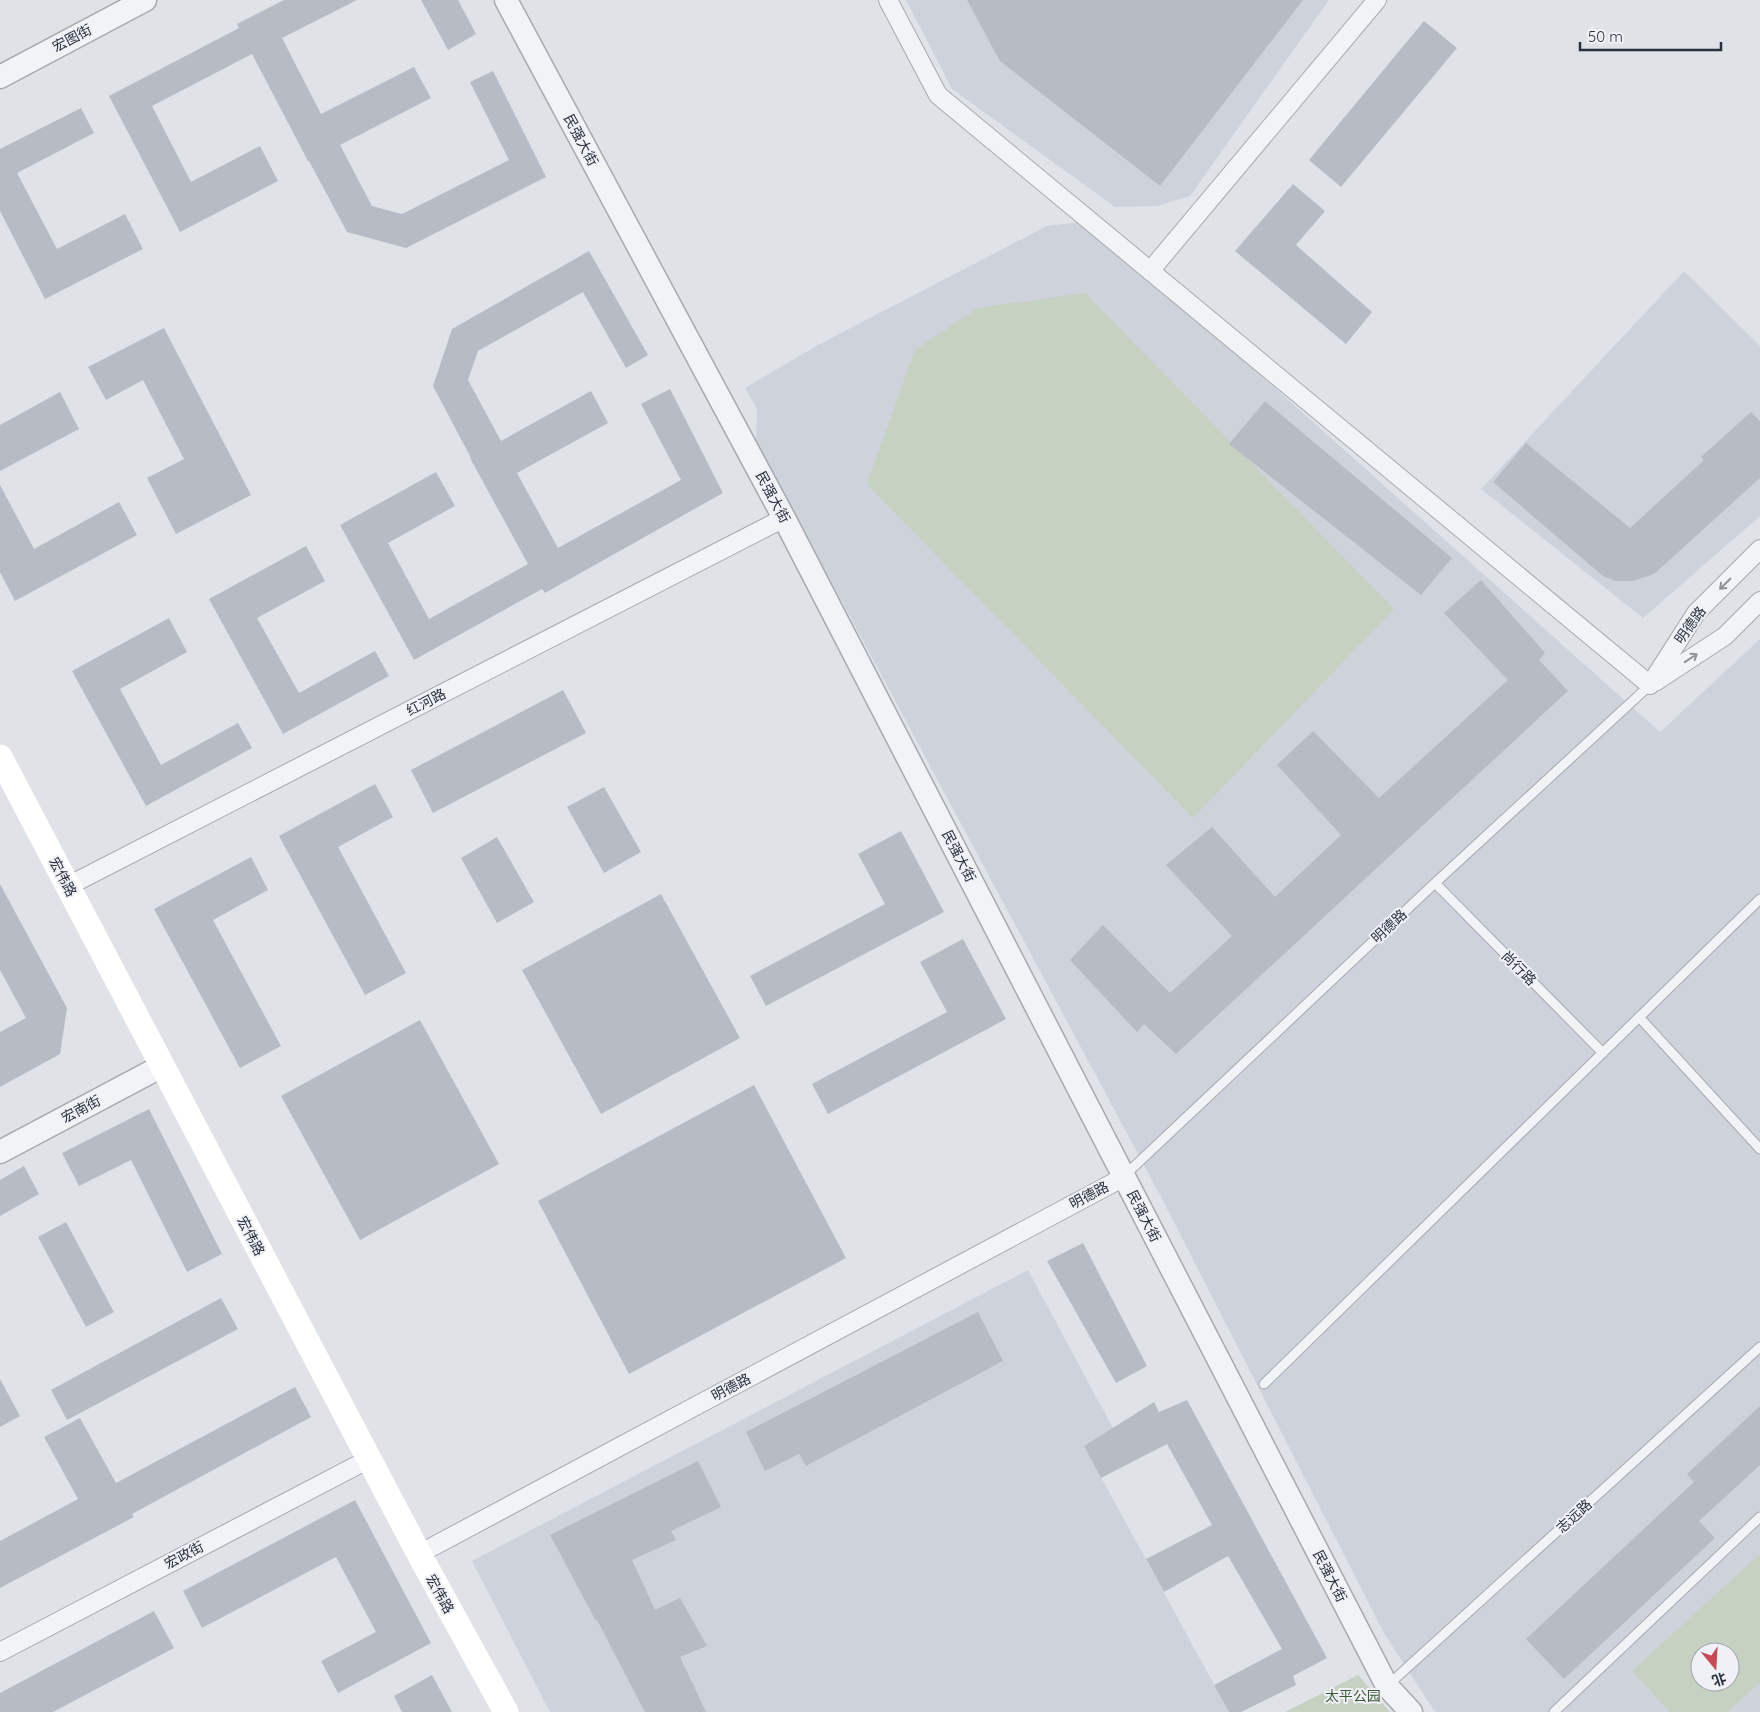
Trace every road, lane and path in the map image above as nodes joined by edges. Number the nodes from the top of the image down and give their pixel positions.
1 (145, 0) edge
2 (506, 0) edge
3 (888, 0) edge
4 (1378, 0) edge
5 (0, 77) edge
6 (1150, 270) junction
7 (784, 518) junction
8 (1760, 549) edge
9 (1760, 601) edge
10 (1650, 686) junction
11 (0, 757) edge
12 (1435, 883) junction
13 (68, 886) junction
14 (1760, 899) edge
15 (1639, 1017) junction
16 (1603, 1053) junction
17 (162, 1066) junction
18 (1760, 1148) edge
19 (0, 1152) edge
20 (1124, 1177) junction
21 (1760, 1346) edge
22 (1264, 1384) dead end
23 (369, 1459) junction
24 (1760, 1517) edge
25 (419, 1554) junction
26 (0, 1652) edge
27 (1387, 1686) junction
28 (506, 1712) edge
29 (1411, 1712) edge
30 (1554, 1712) edge

1 - 5 street, 宏图街
2 - 7 street, 民强大街
3 - 6 street
4 - 6 street
6 - 10 street
7 - 13 street, 红河路
7 - 20 street, 民强大街
8 -> 10 street, 明德路
10 -> 9 street, 明德路
10 - 12 lane, 明德路
11 - 13 main road, 宏伟路
12 - 16 lane, 尚行路
12 - 20 lane, 明德路
13 - 17 main road, 宏伟路
14 - 15 lane
15 - 16 lane
15 - 18 lane
16 - 22 lane
17 - 19 street, 宏南街
17 - 23 main road, 宏伟路
20 - 25 street, 明德路
20 - 27 street, 民强大街
21 - 27 lane, 志远路
23 - 25 main road, 宏伟路
23 - 26 street, 宏政街
24 - 30 lane
25 - 28 main road, 宏伟路
27 - 29 street, 民强大街

